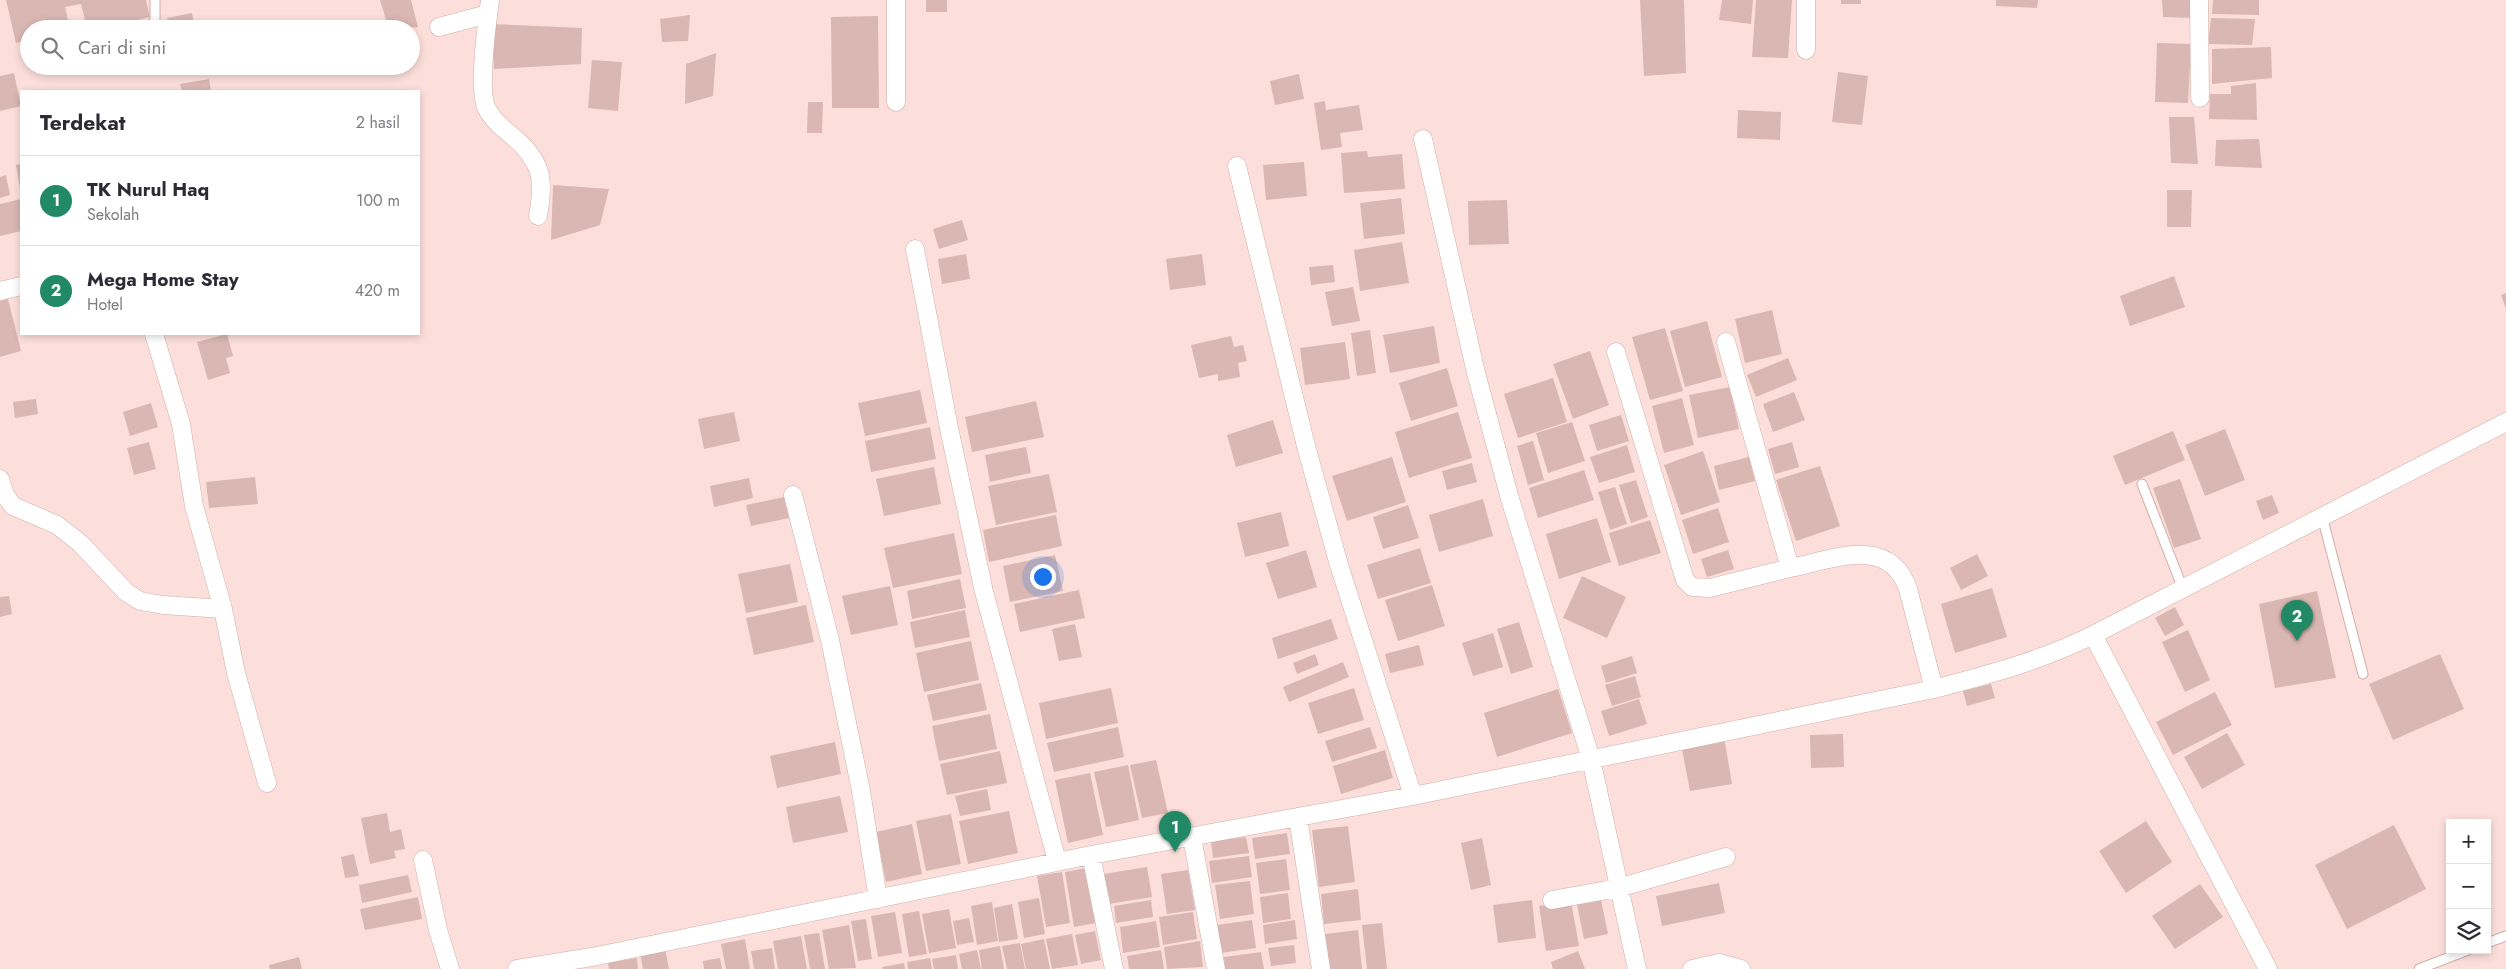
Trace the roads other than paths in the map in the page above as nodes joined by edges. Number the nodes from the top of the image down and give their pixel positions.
1 (154, 0) edge
2 (896, 0) edge
3 (1806, 0) edge
4 (2199, 0) edge
5 (489, 7) edge
6 (156, 20) edge
7 (439, 27) dead end
8 (1806, 50) dead end
9 (2200, 98) dead end
10 (896, 102) dead end
11 (1423, 139) dead end
12 (1237, 166) dead end
13 (538, 216) dead end
14 (915, 249) dead end
15 (20, 286) edge
16 (0, 291) edge
17 (154, 335) edge
18 (1726, 342) dead end
19 (1616, 352) dead end
20 (2506, 422) edge
21 (0, 479) edge
22 (2142, 484) dead end
23 (793, 495) dead end
24 (2322, 516) junction
25 (1790, 568) junction
26 (2183, 589) junction
27 (223, 609) junction
28 (2093, 635) junction
29 (2363, 674) dead end
30 (1934, 689) junction
31 (1592, 759) junction
32 (267, 783) dead end
33 (1413, 796) junction
34 (1298, 817) junction
35 (1192, 837) junction
36 (1091, 855) junction
37 (1726, 857) dead end
38 (423, 860) dead end
39 (1057, 862) junction
40 (1618, 888) junction
41 (878, 900) junction
42 (1552, 900) dead end
43 (2506, 936) edge
44 (2491, 942) edge
45 (2458, 954) edge
46 (594, 963) edge
47 (450, 969) edge
48 (517, 969) edge
49 (1114, 969) edge
50 (1216, 969) edge
51 (1321, 969) edge
52 (1637, 969) edge
53 (1692, 969) edge
54 (1741, 969) edge
55 (2268, 969) edge
56 (2419, 969) edge

1 - 6 lane
2 - 10 street
3 - 8 street
4 - 9 street
5 - 7 street
5 - 13 street
11 - 31 street
12 - 33 street
14 - 39 street
15 - 16 street
17 - 27 street
18 - 25 street
19 - 25 street
20 - 24 street
21 - 27 street
22 - 26 lane
23 - 41 street
24 - 26 street
24 - 29 lane
25 - 30 street
26 - 28 street
27 - 32 street
28 - 30 street
28 - 55 street
30 - 31 street
31 - 33 street
31 - 40 street
33 - 34 street
34 - 35 street
34 - 51 street
35 - 36 street
35 - 50 street
36 - 39 street
36 - 49 street
37 - 40 street
38 - 47 street
39 - 41 street
40 - 42 street
40 - 52 street
41 - 46 street
43 - 44 lane
45 - 56 lane
46 - 48 street
53 - 54 street

